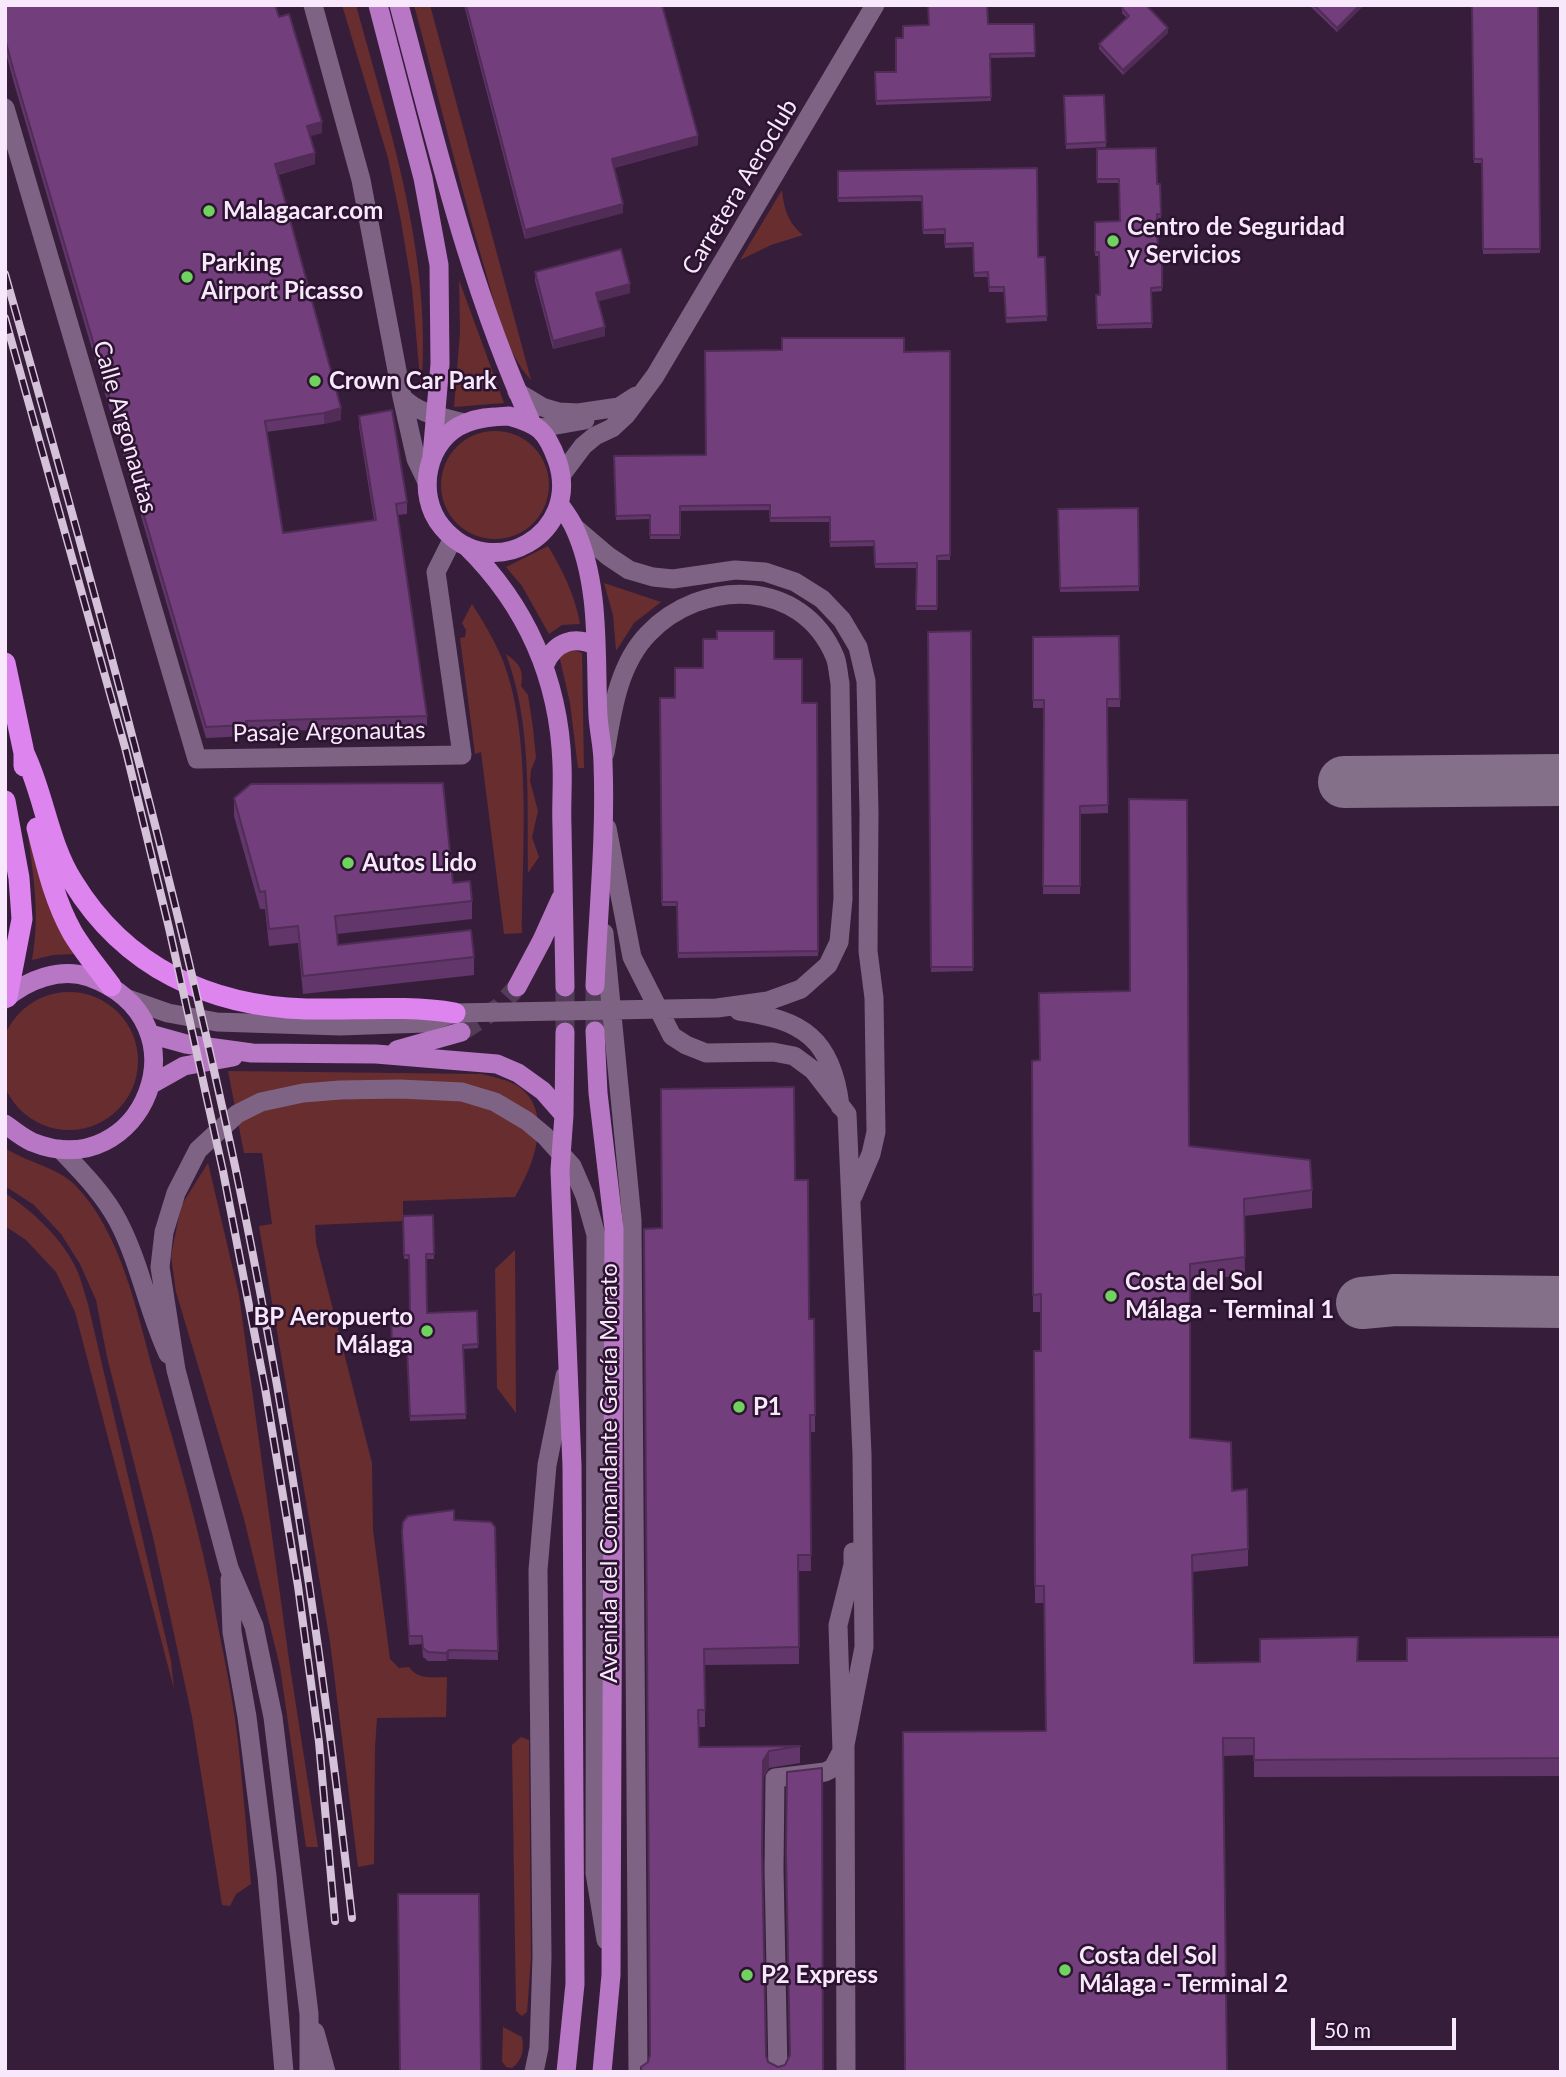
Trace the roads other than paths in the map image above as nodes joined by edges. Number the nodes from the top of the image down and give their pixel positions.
1 (313, 5) edge
2 (378, 5) edge
3 (399, 5) edge
4 (875, 5) edge
5 (5, 108) edge
6 (643, 391) junction
7 (517, 392) junction
8 (402, 397) junction
9 (618, 407) junction
10 (436, 415) junction
11 (465, 423) junction
12 (535, 425) junction
13 (432, 456) junction
14 (562, 474) junction
15 (426, 482) junction
16 (560, 505) junction
17 (574, 527) junction
18 (459, 542) junction
19 (596, 646) junction
20 (5, 663) edge
21 (545, 664) junction
22 (24, 753) junction
23 (197, 759) joint
24 (603, 761) junction
25 (5, 801) edge
26 (603, 810) junction
27 (599, 875) junction
28 (563, 894) junction
29 (111, 986) junction
30 (595, 986) tunnel mouth
31 (517, 987) tunnel mouth
32 (565, 987) tunnel mouth
33 (6, 998) edge
34 (128, 999) junction
35 (717, 1008) junction
36 (458, 1023) junction
37 (595, 1031) tunnel mouth
38 (565, 1032) tunnel mouth
39 (150, 1034) junction
40 (252, 1053) junction
41 (376, 1054) junction
42 (160, 1079) junction
43 (564, 1115) junction
44 (5, 1124) edge
45 (60, 1149) junction
46 (849, 1206) junction
47 (567, 1366) junction
48 (176, 1370) junction
49 (229, 1568) junction
50 (611, 1975) junction
51 (309, 2014) junction
52 (284, 2072) edge
53 (309, 2072) edge
54 (326, 2072) edge
55 (534, 2072) edge
56 (566, 2072) edge
57 (602, 2072) edge
58 (638, 2072) edge
59 (778, 2072) edge
60 (846, 2072) edge

1 - 8 street
2 - 10 main road
3 - 7 main road
4 - 6 street, Carretera Aeroclub
5 - 23 street, Calle Argonautas
6 - 9 street, Carretera Aeroclub
6 - 14 street, Carretera Aeroclub
7 - 9 street, Carretera Aeroclub
7 - 12 main road
8 - 10 street
8 - 15 street
9 - 12 street, Carretera Aeroclub
10 - 11 street
10 - 13 main road
11 - 12 main road
11 - 13 main road
12 - 14 main road
13 - 15 main road
14 - 16 main road
15 - 18 main road
16 - 17 main road, Avenida del Comandante García Morato
16 - 18 main road
17 - 19 main road, Avenida del Comandante García Morato
17 - 46 street
18 - 21 main road
18 - 23 street, Pasaje Argonautas
19 - 21 main road
19 - 24 main road, Avenida del Comandante García Morato
20 - 22 highway
21 - 28 main road
22 - 29 highway
22 - 36 highway
24 - 26 main road, Avenida del Comandante García Morato
24 - 35 street
25 - 33 highway
26 - 27 main road, Avenida del Comandante García Morato
26 - 60 street
27 - 30 main road, Avenida del Comandante García Morato
27 - 58 street, Avenida del Comandante García Morato
28 - 31 main road
28 - 32 main road
29 - 33 main road
29 - 34 main road
34 - 36 street
34 - 39 main road
35 - 36 street
35 - 46 street
36 - 41 main road
37 - 50 main road, Avenida del Comandante García Morato
38 - 43 main road, Avenida del Comandante García Morato
39 - 40 main road
39 - 42 main road
40 - 41 main road
40 - 42 main road
41 - 43 main road
42 - 45 main road
43 - 47 main road, Avenida del Comandante García Morato
44 - 45 main road
45 - 48 street
46 - 59 street
47 - 55 street, Avenida del Comandante García Morato
47 - 56 main road, Avenida del Comandante García Morato
48 - 49 street
48 - 50 street, Avenida del Comandante García Morato
49 - 51 street
49 - 52 street
50 - 57 main road, Avenida del Comandante García Morato
51 - 53 street
51 - 54 street

